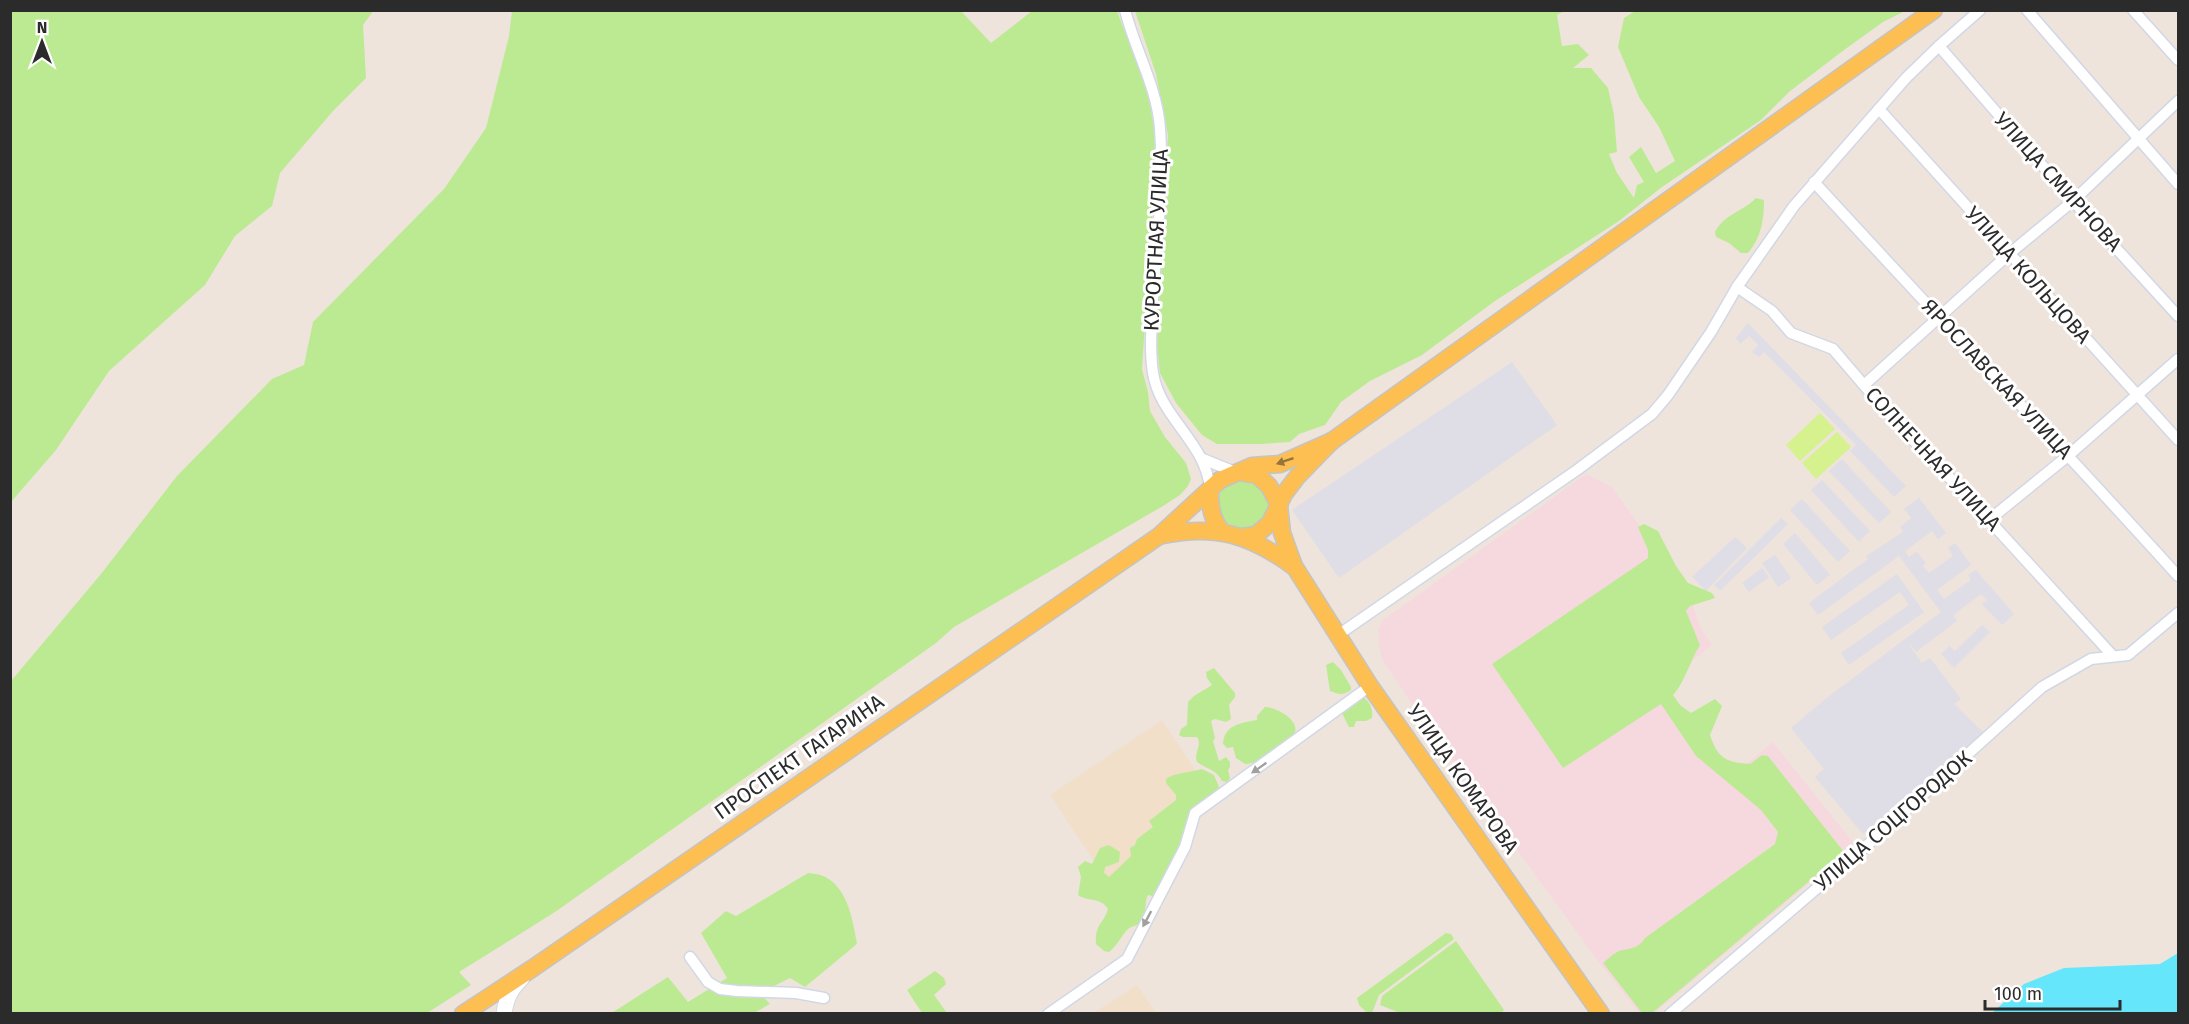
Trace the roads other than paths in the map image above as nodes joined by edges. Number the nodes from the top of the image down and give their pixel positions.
1 (1125, 10) edge
2 (1934, 10) edge
3 (1980, 10) edge
4 (2027, 10) edge
5 (2133, 10) edge
6 (1939, 46) junction
7 (2178, 60) edge
8 (2178, 102) edge
9 (1878, 109) junction
10 (2139, 139) junction
11 (1814, 182) junction
12 (2178, 184) edge
13 (2073, 201) junction
14 (2009, 254) junction
15 (1737, 287) junction
16 (2178, 316) edge
17 (1938, 317) junction
18 (2178, 359) edge
19 (1864, 385) junction
20 (2138, 396) junction
21 (2178, 440) edge
22 (1332, 441) junction
23 (2069, 455) junction
24 (1203, 459) junction
25 (1235, 472) junction
26 (1210, 489) junction
27 (1279, 505) junction
28 (1989, 520) junction
29 (1222, 532) junction
30 (1159, 536) junction
31 (1243, 537) junction
32 (1294, 566) junction
33 (2178, 576) edge
34 (2178, 613) edge
35 (1338, 635) junction
36 (2112, 656) junction
37 (1370, 686) junction
38 (690, 957) dead end
39 (533, 968) junction
40 (824, 998) dead end
41 (462, 1014) edge
42 (504, 1014) edge
43 (1048, 1014) edge
44 (1601, 1014) edge
45 (1670, 1014) edge

1 - 24 street, КУРОРТНАЯ УЛИЦА
2 - 22 main road
3 - 6 street
4 - 10 street
5 - 7 street
6 - 9 street
6 - 13 street, УЛИЦА СМИРНОВА
8 - 10 street
9 - 11 street
9 - 14 street, УЛИЦА КОЛЬЦОВА
10 - 12 street
10 - 13 street
11 - 15 street
11 - 17 street, ЯРОСЛАВСКАЯ УЛИЦА
13 - 14 street
13 - 16 street, УЛИЦА СМИРНОВА
14 - 17 street
14 - 20 street, УЛИЦА КОЛЬЦОВА
15 - 19 street, СОЛНЕЧНАЯ УЛИЦА
15 - 35 street
17 - 19 street
17 - 23 street, ЯРОСЛАВСКАЯ УЛИЦА
18 - 20 street
19 - 28 street, СОЛНЕЧНАЯ УЛИЦА
20 - 21 street, УЛИЦА КОЛЬЦОВА
20 - 23 street
22 -> 25 main road
22 - 27 main road
23 - 28 street
23 - 33 street, ЯРОСЛАВСКАЯ УЛИЦА
24 - 25 street
24 - 26 street, КУРОРТНАЯ УЛИЦА
25 - 26 main road
25 - 27 main road
26 - 29 main road
26 - 30 main road, ПРОСПЕКТ ГАГАРИНА
27 - 31 main road
27 - 32 main road
28 - 36 street, СОЛНЕЧНАЯ УЛИЦА
29 - 30 main road, ПРОСПЕКТ ГАГАРИНА
29 - 31 main road
30 - 39 main road, ПРОСПЕКТ ГАГАРИНА
31 - 32 main road
32 - 35 main road, УЛИЦА КОМАРОВА
34 - 36 street, УЛИЦА СОЦГОРОДОК
35 - 37 main road, УЛИЦА КОМАРОВА
36 - 45 street, УЛИЦА СОЦГОРОДОК
37 -> 43 street
37 - 44 main road, УЛИЦА КОМАРОВА
38 - 40 street
39 - 41 main road, ПРОСПЕКТ ГАГАРИНА
39 - 42 main road

